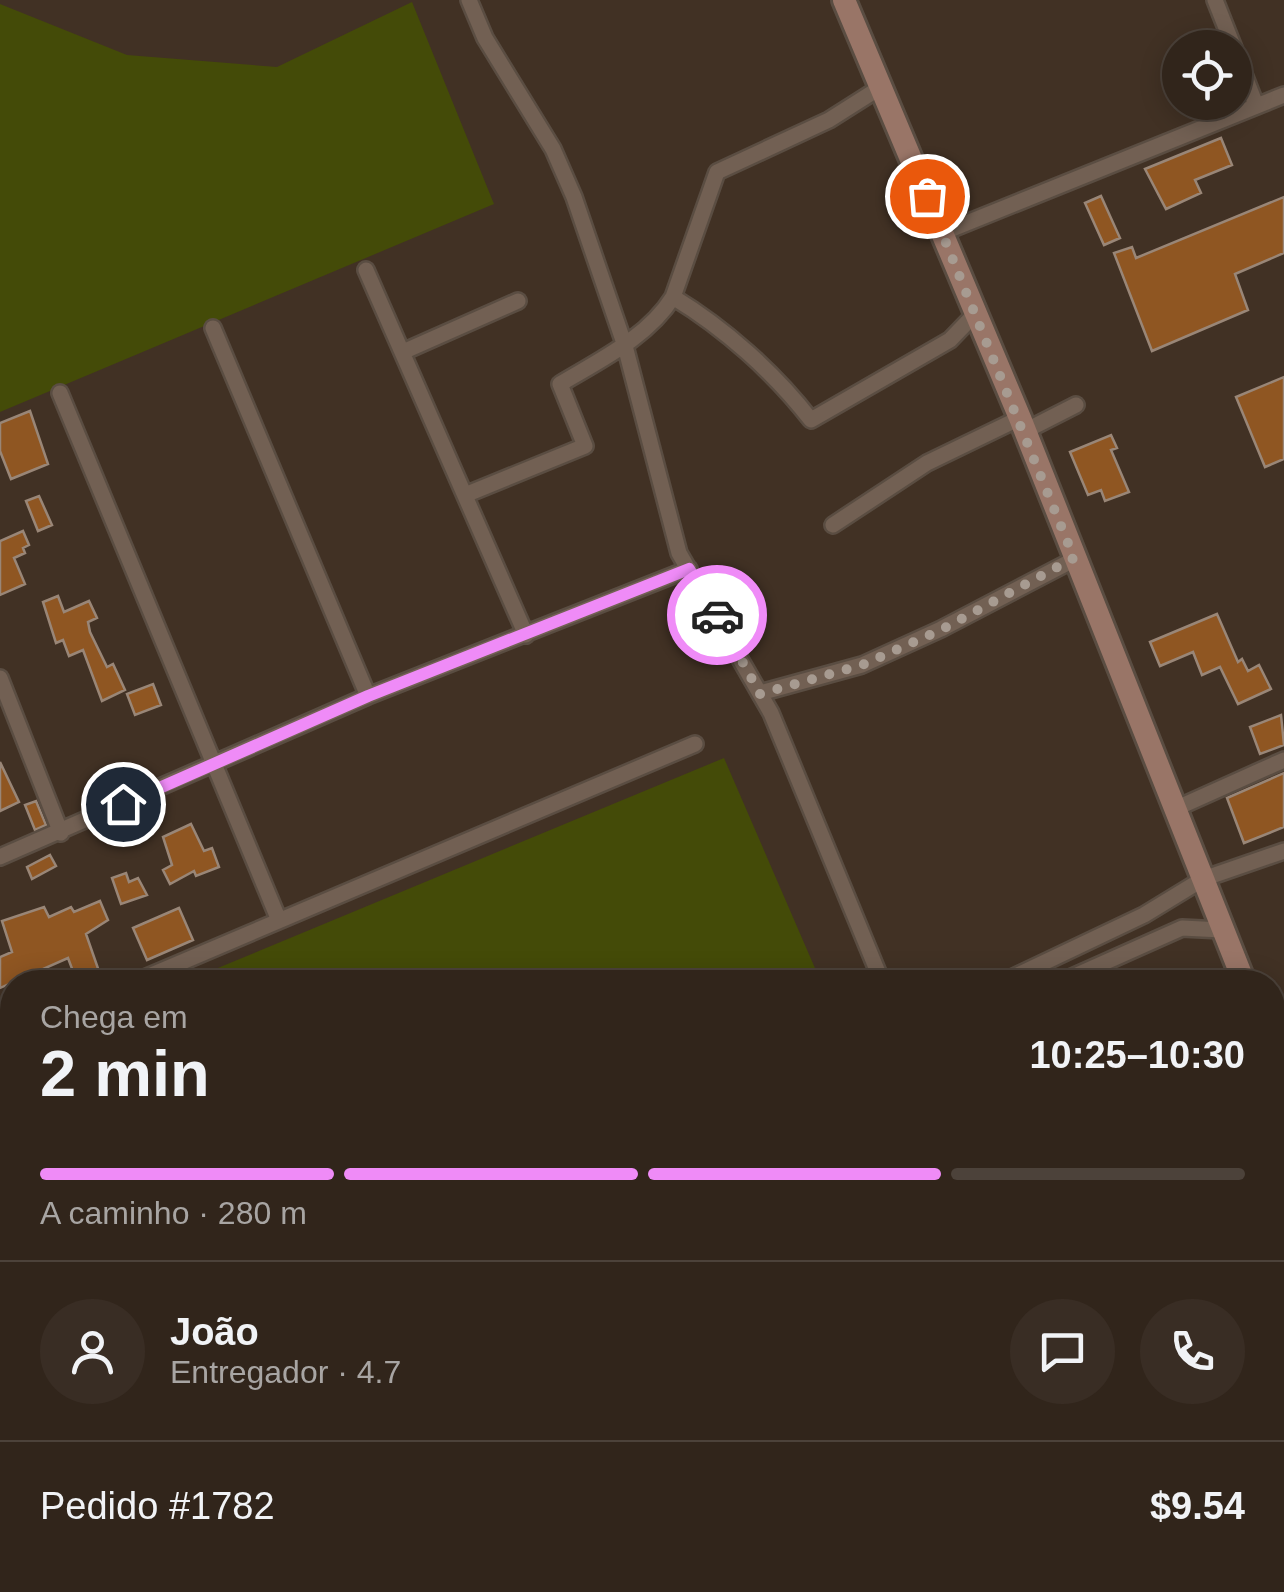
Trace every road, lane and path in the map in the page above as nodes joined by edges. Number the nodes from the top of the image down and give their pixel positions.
1 (469, 0) edge
2 (844, 0) edge
3 (1215, 0) edge
4 (1227, 30) edge
5 (880, 86) junction
6 (1284, 94) edge
7 (1252, 96) edge
8 (1256, 106) junction
9 (942, 233) junction
10 (366, 270) dead end
11 (673, 297) junction
12 (518, 300) dead end
13 (976, 314) junction
14 (213, 328) dead end
15 (625, 346) junction
16 (405, 351) junction
17 (60, 393) dead end
18 (1076, 405) dead end
19 (1022, 425) junction
20 (465, 496) junction
21 (833, 525) dead end
22 (1074, 558) junction
23 (689, 569) junction
24 (526, 635) junction
25 (0, 678) edge
26 (760, 694) junction
27 (368, 696) junction
28 (696, 744) dead end
29 (1284, 760) edge
30 (216, 762) junction
31 (1178, 808) junction
32 (60, 832) junction
33 (1284, 851) edge
34 (0, 857) edge
35 (1203, 879) junction
36 (1144, 915) junction
37 (278, 918) junction
38 (1222, 930) junction
39 (1158, 938) junction
40 (162, 970) edge
41 (877, 970) edge
42 (1027, 970) edge
43 (1087, 970) edge
44 (1239, 970) edge

1 - 15 street
2 - 5 main road
3 - 4 street
5 - 9 main road
5 - 11 street
6 - 8 street
7 - 8 street
8 - 9 street
9 - 13 main road
10 - 16 street
11 - 13 street
11 - 15 street
12 - 16 street
13 - 19 main road
14 - 27 street
15 - 20 street
15 - 23 street
16 - 20 street
17 - 30 street
18 - 19 street
19 - 21 street
19 - 22 main road
20 - 24 street
22 - 26 street
22 - 31 main road
23 - 24 street
23 - 26 street
24 - 27 street
25 - 32 street
26 - 41 street
27 - 30 street
28 - 37 street
29 - 31 street
30 - 32 street
30 - 37 street
31 - 35 main road
32 - 34 street
33 - 35 street
35 - 36 street
35 - 38 main road
36 - 39 street
36 - 42 street
37 - 40 street
38 - 39 street
38 - 44 main road
39 - 43 street

